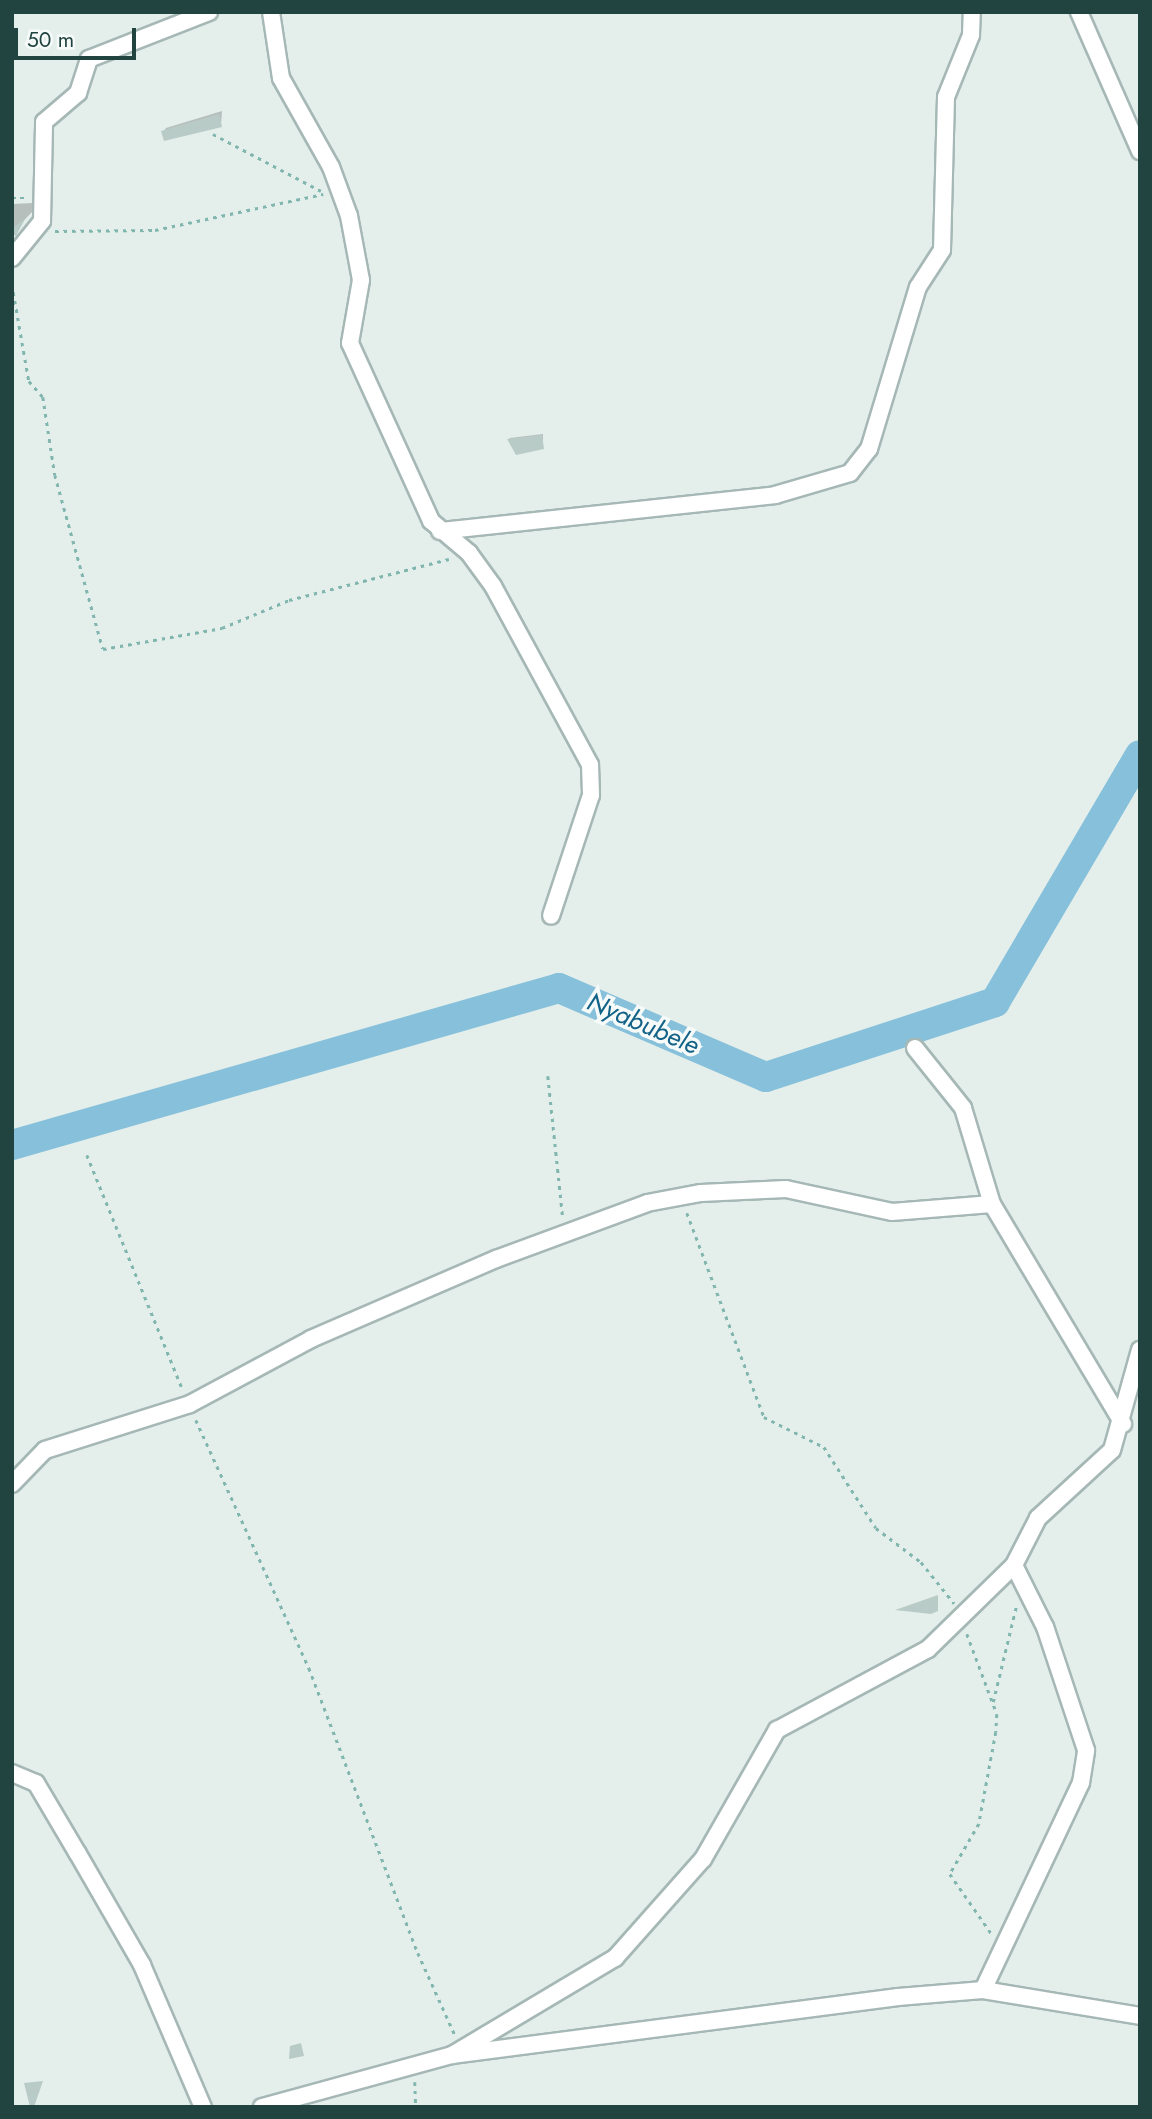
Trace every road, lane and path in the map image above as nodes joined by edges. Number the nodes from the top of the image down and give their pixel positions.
1 (209, 12) edge
2 (271, 12) edge
3 (972, 12) edge
4 (1079, 12) edge
5 (213, 134) dead end
6 (1140, 151) edge
7 (327, 193) junction
8 (344, 202) junction
9 (37, 232) junction
10 (12, 258) edge
11 (12, 284) edge
12 (440, 531) junction
13 (469, 553) junction
14 (551, 916) dead end
15 (915, 1048) dead end
16 (548, 1076) dead end
17 (87, 1155) dead end
18 (682, 1196) junction
19 (992, 1204) junction
20 (565, 1232) junction
21 (1140, 1350) edge
22 (190, 1404) junction
23 (1123, 1424) junction
24 (12, 1484) edge
25 (1018, 1572) junction
26 (962, 1613) junction
27 (993, 1702) junction
28 (12, 1773) edge
29 (1002, 1948) junction
30 (983, 1990) junction
31 (1140, 2015) edge
32 (457, 2050) junction
33 (418, 2063) junction
34 (203, 2107) edge
35 (262, 2107) edge
36 (416, 2107) edge

1 - 9 street
2 - 8 street
3 - 12 street
4 - 6 street
5 - 7 path
7 - 8 path
7 - 9 path
8 - 12 street
9 - 10 street
11 - 13 path
12 - 13 street
13 - 14 street
15 - 19 street
16 - 20 path
17 - 22 path
18 - 19 street
18 - 20 street
18 - 26 path
19 - 23 street
20 - 22 street
21 - 23 street
22 - 24 street
22 - 32 path
23 - 25 street
25 - 26 street
25 - 27 path
25 - 29 street
26 - 27 path
26 - 32 street
27 - 29 path
28 - 34 street
29 - 30 street
30 - 31 street
30 - 32 street
32 - 33 street
33 - 35 street
33 - 36 path

